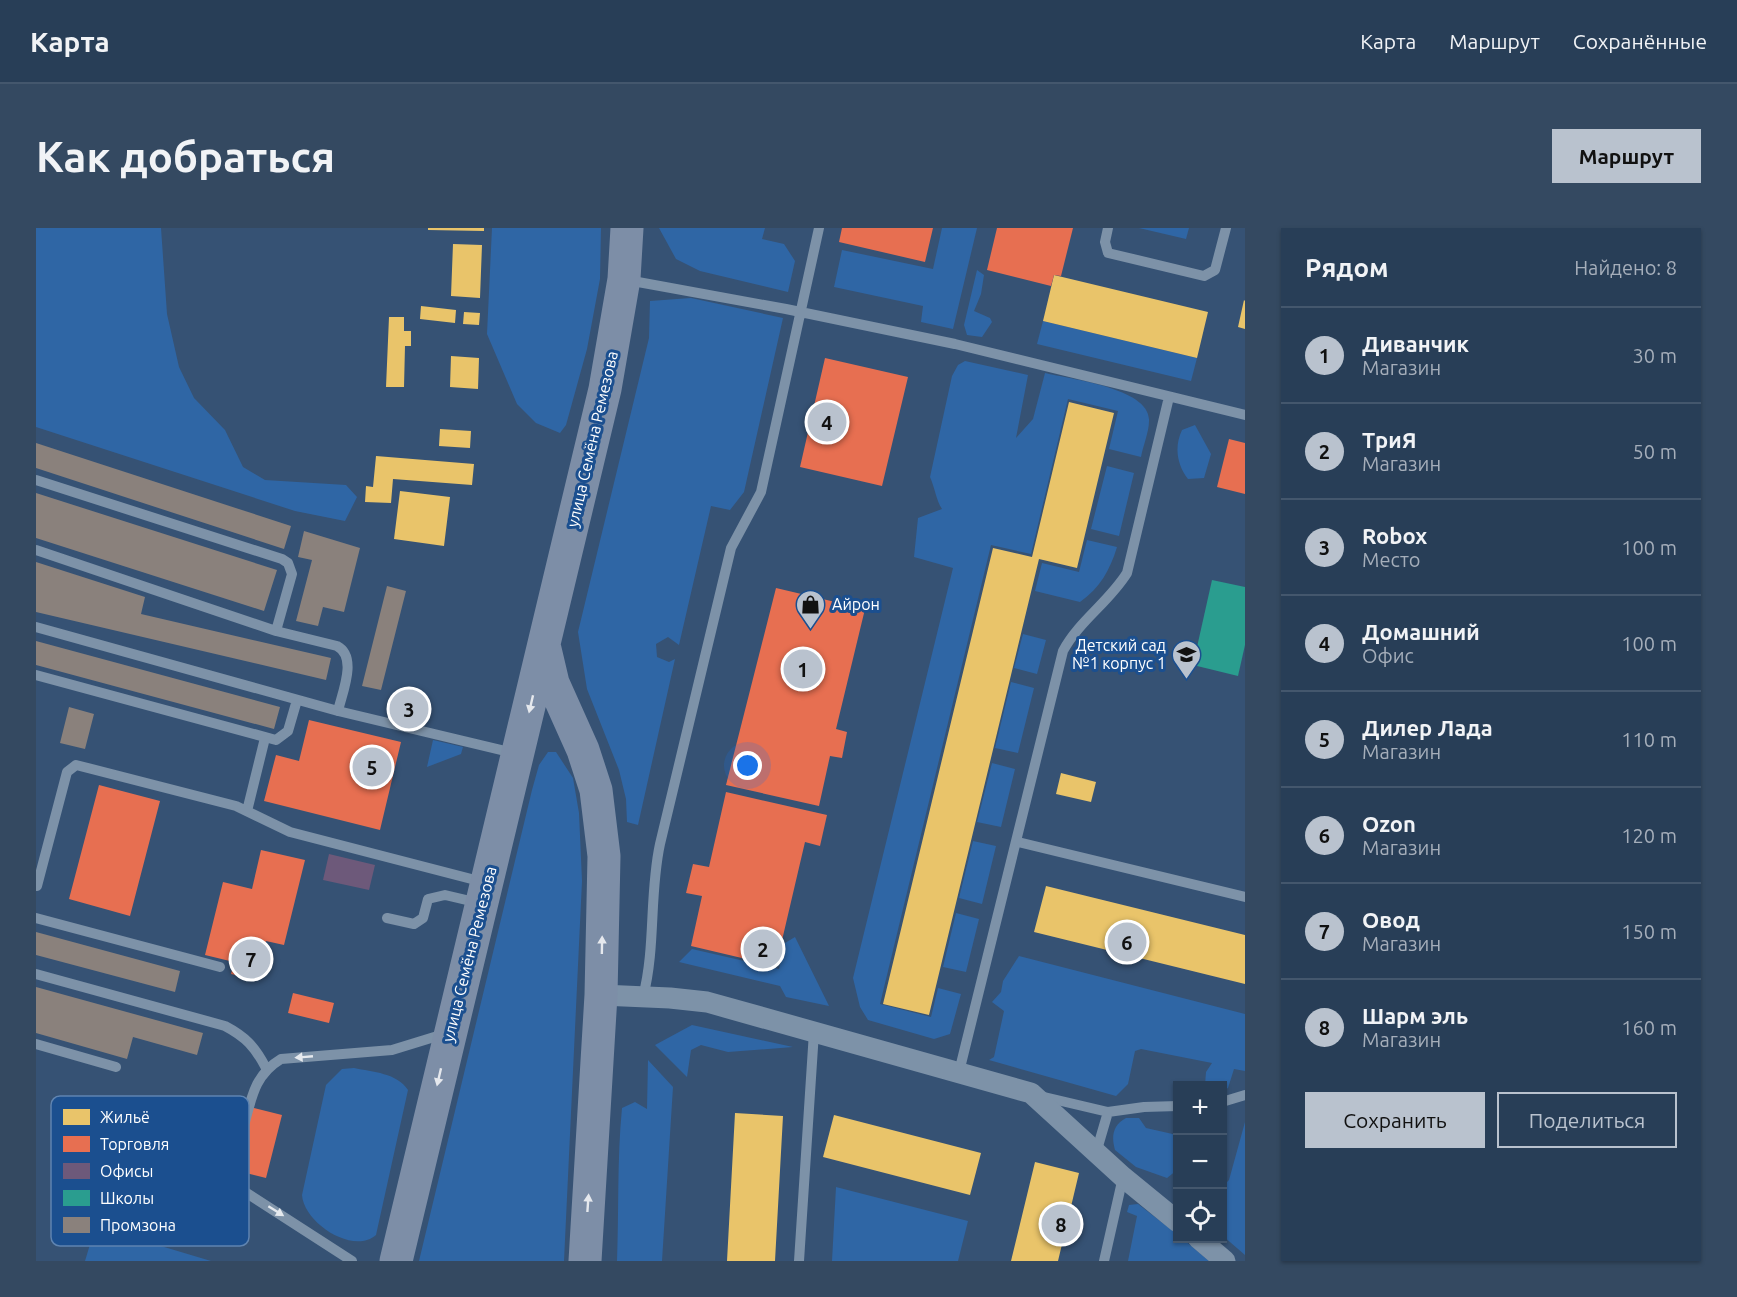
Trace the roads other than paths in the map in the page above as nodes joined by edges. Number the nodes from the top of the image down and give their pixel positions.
1 (627, 228) edge
2 (819, 228) edge
3 (1108, 228) edge
4 (1226, 228) edge
5 (624, 279) junction
6 (801, 312) junction
7 (1169, 397) junction
8 (1245, 415) edge
9 (36, 480) edge
10 (36, 550) edge
11 (36, 627) edge
12 (276, 631) junction
13 (544, 647) junction
14 (36, 675) edge
15 (297, 700) junction
16 (338, 711) junction
17 (265, 738) junction
18 (583, 750) junction
19 (519, 754) junction
20 (247, 811) junction
21 (1018, 842) junction
22 (37, 886) edge
23 (484, 893) junction
24 (1245, 897) edge
25 (36, 918) edge
26 (387, 918) dead end
27 (220, 967) dead end
28 (36, 974) edge
29 (602, 995) junction
30 (643, 997) junction
31 (450, 1032) junction
32 (814, 1032) junction
33 (36, 1044) edge
34 (116, 1067) dead end
35 (266, 1068) junction
36 (960, 1072) junction
37 (1031, 1093) junction
38 (1245, 1095) edge
39 (1227, 1100) edge
40 (1173, 1106) edge
41 (249, 1107) edge
42 (1108, 1112) junction
43 (1096, 1153) junction
44 (1123, 1177) junction
45 (249, 1195) edge
46 (1173, 1218) edge
47 (1203, 1243) edge
48 (352, 1261) edge
49 (396, 1261) edge
50 (585, 1261) edge
51 (799, 1261) edge
52 (1104, 1261) edge
53 (1225, 1261) edge

1 - 5 main road, улица Семёна Ремезова
2 - 6 lane
3 - 4 lane
5 - 6 lane
5 - 13 main road, улица Семёна Ремезова
6 - 7 lane
6 - 30 lane
7 - 8 lane
7 - 21 lane
9 - 12 lane
10 - 12 lane
11 - 15 lane
12 - 16 lane
13 - 18 main road, улица Семёна Ремезова
13 -> 19 main road, улица Семёна Ремезова
14 - 17 lane
15 - 16 lane
15 - 17 lane
16 - 19 lane
17 - 20 lane
18 - 19 main road
29 -> 18 main road, улица Семёна Ремезова
19 - 23 main road, улица Семёна Ремезова
20 - 22 lane
20 - 23 lane
21 - 24 lane
21 - 36 lane
23 - 26 lane
23 - 31 main road, улица Семёна Ремезова
25 - 27 lane
28 - 35 lane
29 - 30 street
50 -> 29 main road, улица Семёна Ремезова
30 - 32 street
31 -> 35 lane
31 -> 49 main road, улица Семёна Ремезова
32 - 36 street
32 - 51 lane
33 - 34 lane
35 - 41 lane
36 - 37 street
37 - 42 lane
37 - 43 street
38 - 39 lane
40 - 42 lane
42 - 43 lane
43 - 44 street
44 - 46 street
44 - 52 lane
45 -> 48 lane
47 - 53 street

